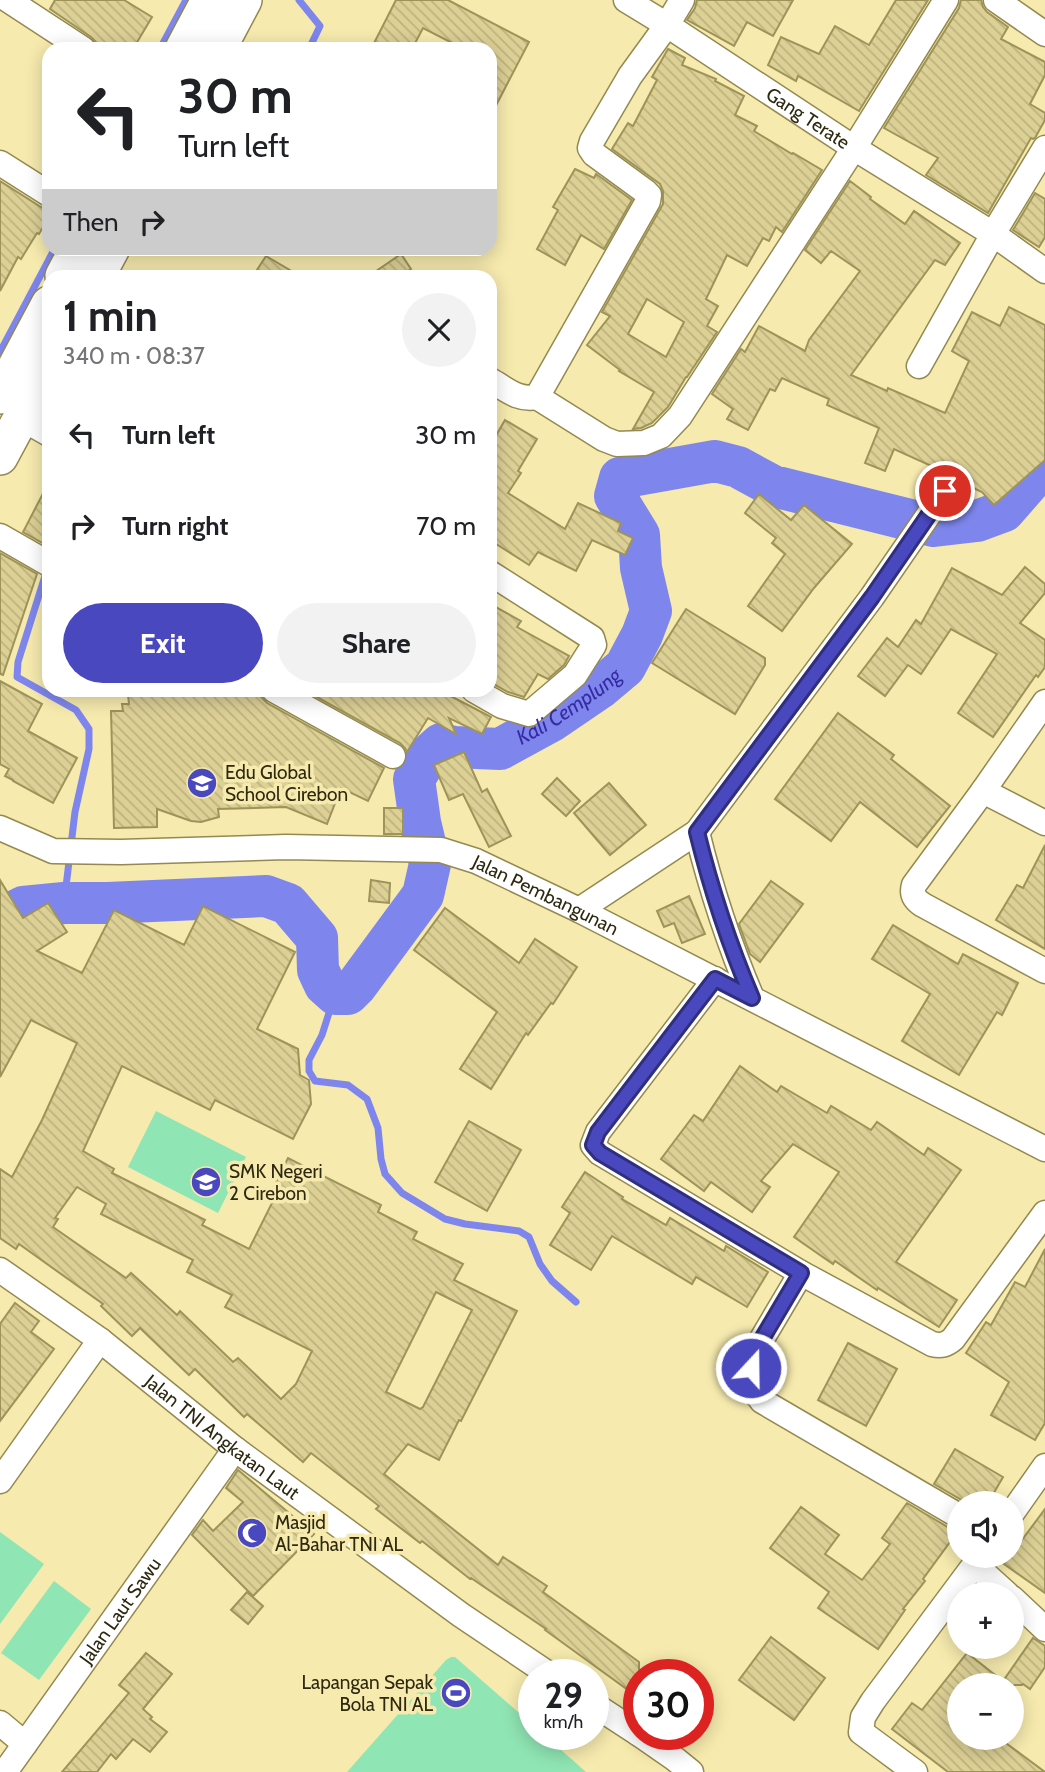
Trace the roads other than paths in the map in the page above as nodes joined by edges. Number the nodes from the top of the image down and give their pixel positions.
1 (8, 0) edge
2 (209, 0) edge
3 (244, 0) edge
4 (626, 0) edge
5 (682, 0) edge
6 (946, 0) edge
7 (996, 0) edge
8 (667, 24) junction
9 (1045, 34) edge
10 (72, 42) edge
11 (187, 42) edge
12 (222, 42) edge
13 (854, 148) junction
14 (1045, 148) edge
15 (0, 163) edge
16 (42, 190) edge
17 (993, 234) junction
18 (1045, 271) edge
19 (42, 324) edge
20 (919, 366) dead end
21 (42, 373) edge
22 (497, 384) edge
23 (537, 397) junction
24 (15, 402) edge
25 (0, 457) edge
26 (945, 491) dead end
27 (0, 536) edge
28 (42, 560) edge
29 (497, 577) edge
30 (287, 697) edge
31 (486, 697) edge
32 (1045, 702) edge
33 (393, 756) dead end
34 (983, 791) junction
35 (1045, 823) edge
36 (0, 828) edge
37 (697, 832) junction
38 (579, 910) junction
39 (1045, 971) edge
40 (715, 979) junction
41 (752, 998) junction
42 (1045, 1149) edge
43 (1045, 1213) edge
44 (0, 1270) edge
45 (801, 1273) junction
46 (100, 1340) junction
47 (235, 1449) junction
48 (1045, 1466) edge
49 (0, 1481) edge
50 (1024, 1496) edge
51 (947, 1509) edge
52 (972, 1568) edge
53 (985, 1568) edge
54 (997, 1582) edge
55 (1024, 1609) edge
56 (1045, 1629) edge
57 (526, 1659) edge
58 (0, 1723) edge
59 (25, 1744) junction
60 (662, 1750) edge
61 (5, 1772) edge
62 (691, 1772) edge
63 (915, 1772) edge

1 - 10 street
2 - 11 main road
3 - 12 main road
4 - 8 street, Gang Terate
5 - 8 street
6 - 13 street
7 - 9 street
8 - 13 street, Gang Terate
8 - 23 street
13 - 17 street, Gang Terate
13 - 23 street
14 - 17 street
15 - 16 street
17 - 18 street
17 - 20 street
19 - 24 main road
21 - 24 main road
22 - 23 street
24 - 25 main road
26 - 37 street
27 - 28 street
29 - 31 street
30 - 33 street
32 - 34 street
34 - 35 street
34 - 39 street
36 - 38 street, Jalan Pembangunan
37 - 38 street
37 - 41 street
38 - 40 street, Jalan Pembangunan
40 - 41 street, Jalan Pembangunan
40 - 45 street
41 - 42 street, Jalan Pembangunan
43 - 45 street
44 - 46 street, Jalan TNI Angkatan Laut
45 - 51 street
46 - 47 street, Jalan TNI Angkatan Laut
46 - 49 street
47 - 57 street, Jalan TNI Angkatan Laut
47 - 59 street, Jalan Laut Sawu
48 - 50 street
52 - 63 street
53 - 54 street
55 - 56 street
58 - 59 street
59 - 61 street, Jalan Laut Sawu
60 - 62 street

